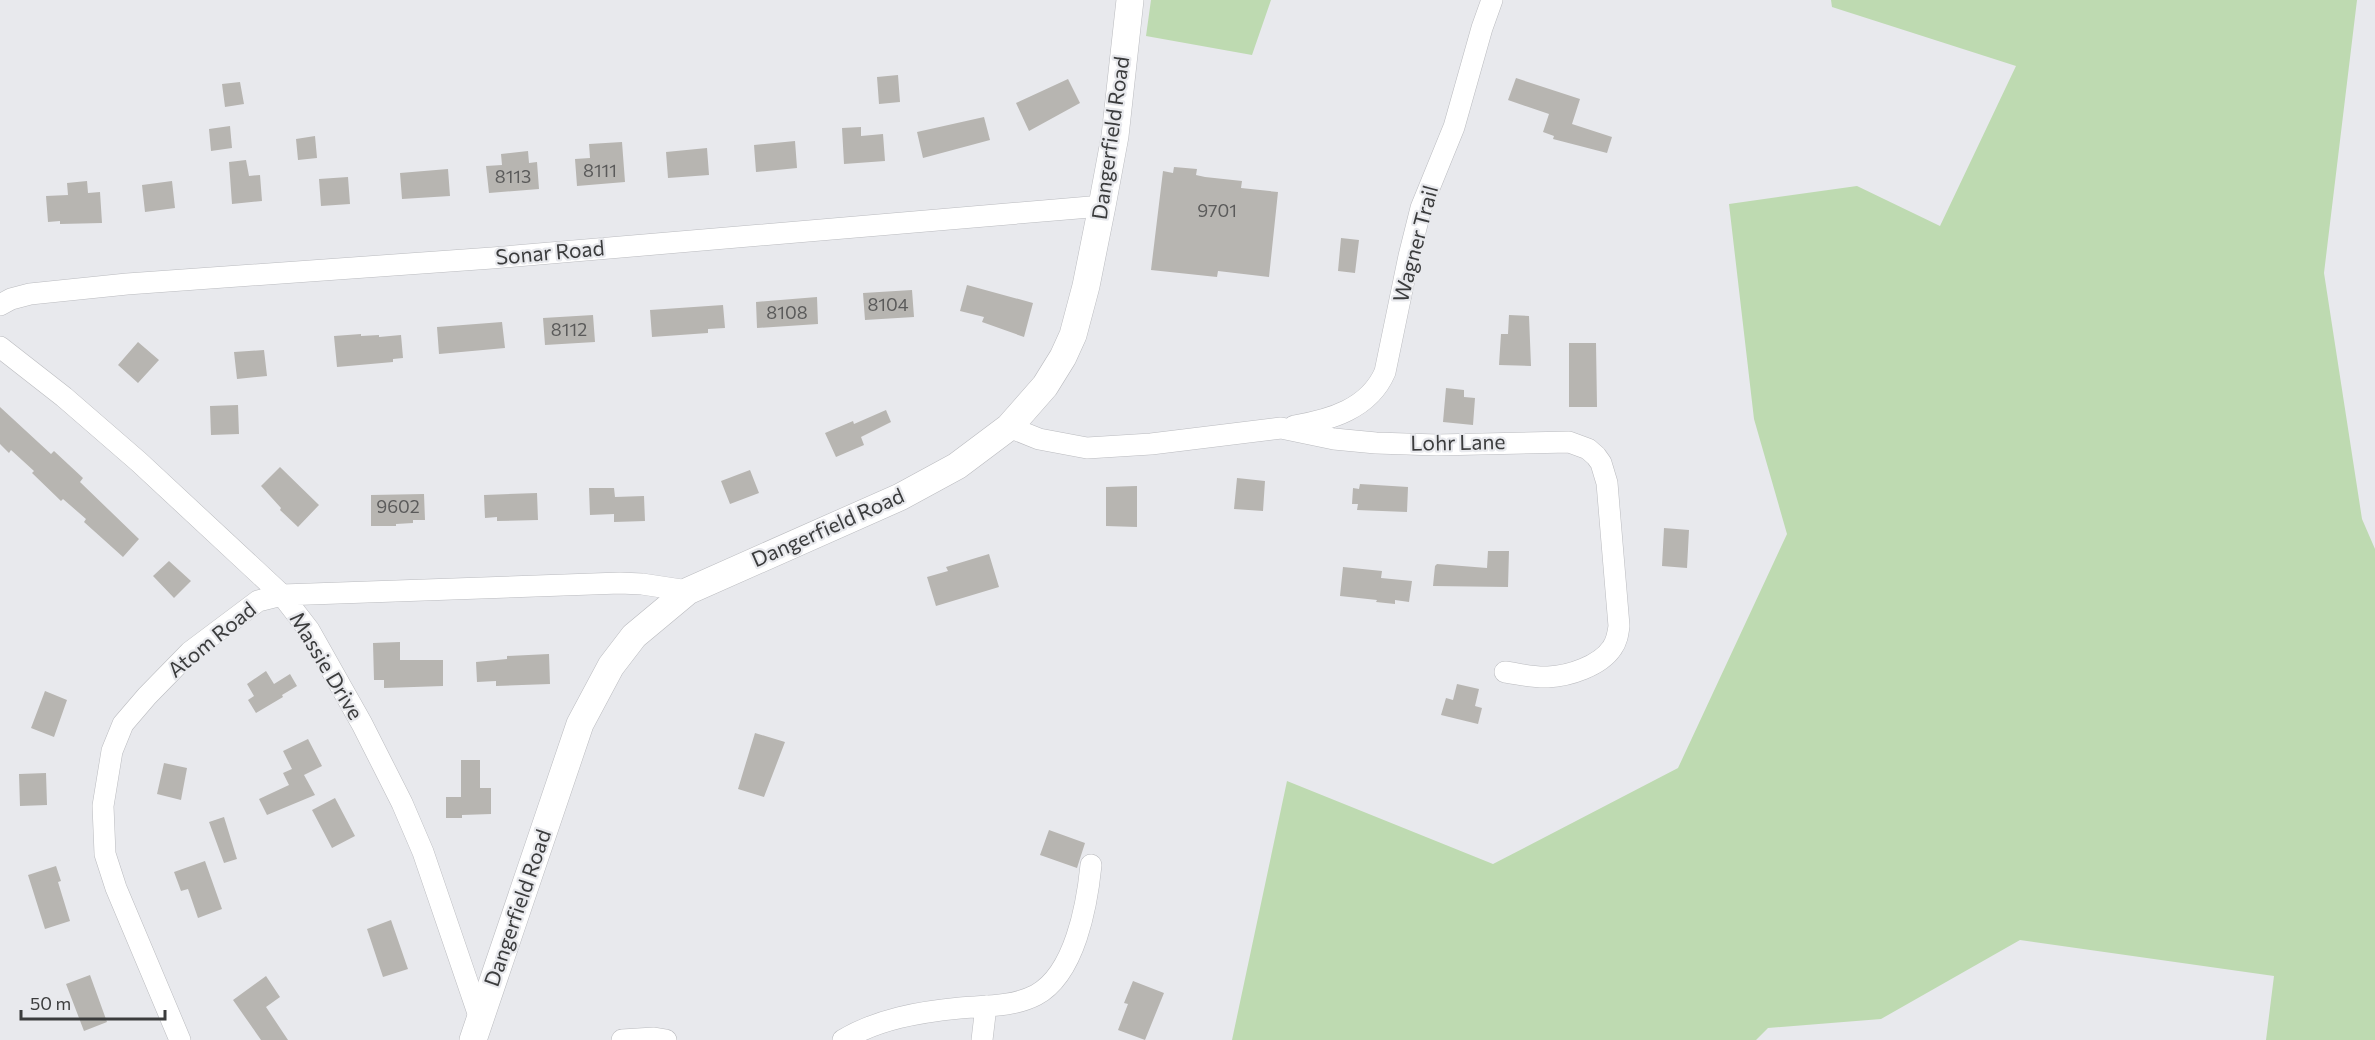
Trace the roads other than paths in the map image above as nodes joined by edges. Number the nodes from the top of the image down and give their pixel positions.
1 (1130, 0) edge
2 (1492, 0) edge
3 (1102, 206) junction
4 (0, 305) edge
5 (0, 347) edge
6 (1009, 427) junction
7 (1281, 429) junction
8 (688, 591) junction
9 (282, 595) junction
10 (1505, 672) dead end
11 (1091, 865) dead end
12 (986, 1006) junction
13 (477, 1030) edge
14 (180, 1040) edge
15 (621, 1040) edge
16 (666, 1040) edge
17 (843, 1040) edge
18 (982, 1040) edge

1 - 3 street, Dangerfield Road
2 - 7 street, Wagner Trail
3 - 4 street, Sonar Road
3 - 6 street, Dangerfield Road
5 - 9 street, Massie Drive
6 - 7 street, Lohr Lane
6 - 8 street, Dangerfield Road
7 - 10 street, Lohr Lane
8 - 9 street, Atom Road
8 - 13 street, Dangerfield Road
9 - 13 street, Massie Drive
9 - 14 street, Atom Road
11 - 12 street
12 - 17 street
12 - 18 street
15 - 16 street

